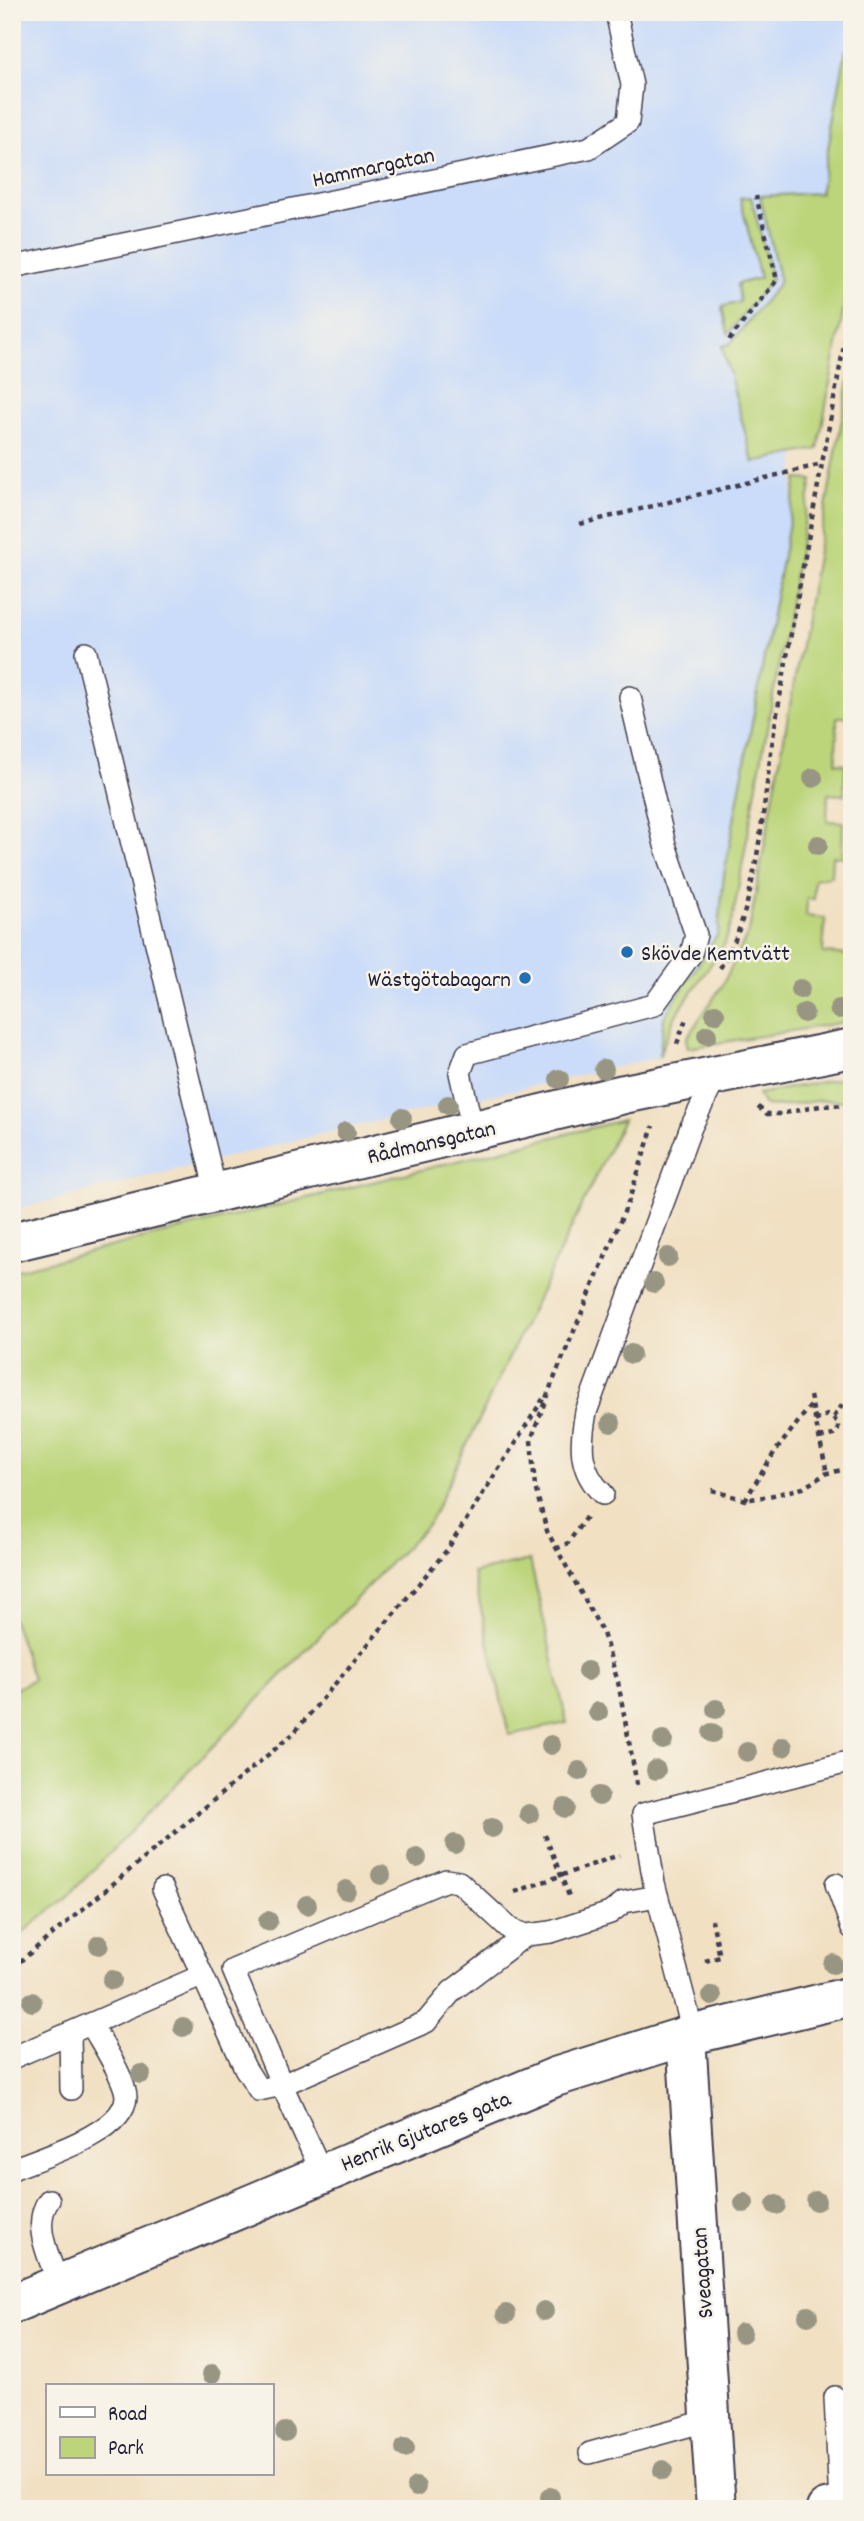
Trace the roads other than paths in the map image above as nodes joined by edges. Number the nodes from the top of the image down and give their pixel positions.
1 (616, 12) edge
2 (12, 267) edge
3 (86, 653) dead end
4 (630, 698) dead end
5 (852, 1048) edge
6 (717, 1076) junction
7 (473, 1131) junction
8 (216, 1192) junction
9 (12, 1241) edge
10 (603, 1494) road end
11 (852, 1761) edge
12 (836, 1884) dead end
13 (163, 1889) dead end
14 (657, 1896) junction
15 (852, 1928) edge
16 (526, 1935) junction
17 (201, 1976) junction
18 (852, 1996) edge
19 (91, 2024) junction
20 (70, 2033) junction
21 (686, 2036) junction
22 (12, 2058) edge
23 (282, 2085) junction
24 (71, 2090) dead end
25 (12, 2169) edge
26 (322, 2173) junction
27 (49, 2200) dead end
28 (59, 2285) junction
29 (12, 2304) edge
30 (835, 2397) dead end
31 (710, 2420) junction
32 (590, 2453) dead end
33 (839, 2506) edge
34 (716, 2509) edge

1 - 2 lane, Hammargatan
3 - 8 lane
4 - 7 lane
5 - 6 street, Rådmansgatan
6 - 7 street, Rådmansgatan
6 - 10 lane
7 - 8 street, Rådmansgatan
8 - 9 street, Rådmansgatan
11 - 14 lane
12 - 15 lane
13 - 17 lane
14 - 16 lane
14 - 21 lane
16 - 23 lane
16 - 23 lane
17 - 19 lane
17 - 23 lane
18 - 21 street, Henrik Gjutares gata
19 - 20 lane
19 - 25 lane
20 - 22 lane
20 - 24 lane
21 - 26 street, Henrik Gjutares gata
21 - 31 street, Sveagatan
23 - 26 lane
26 - 28 street, Henrik Gjutares gata
27 - 28 lane
28 - 29 street, Henrik Gjutares gata
30 - 33 lane
31 - 32 lane
31 - 34 street, Sveagatan

